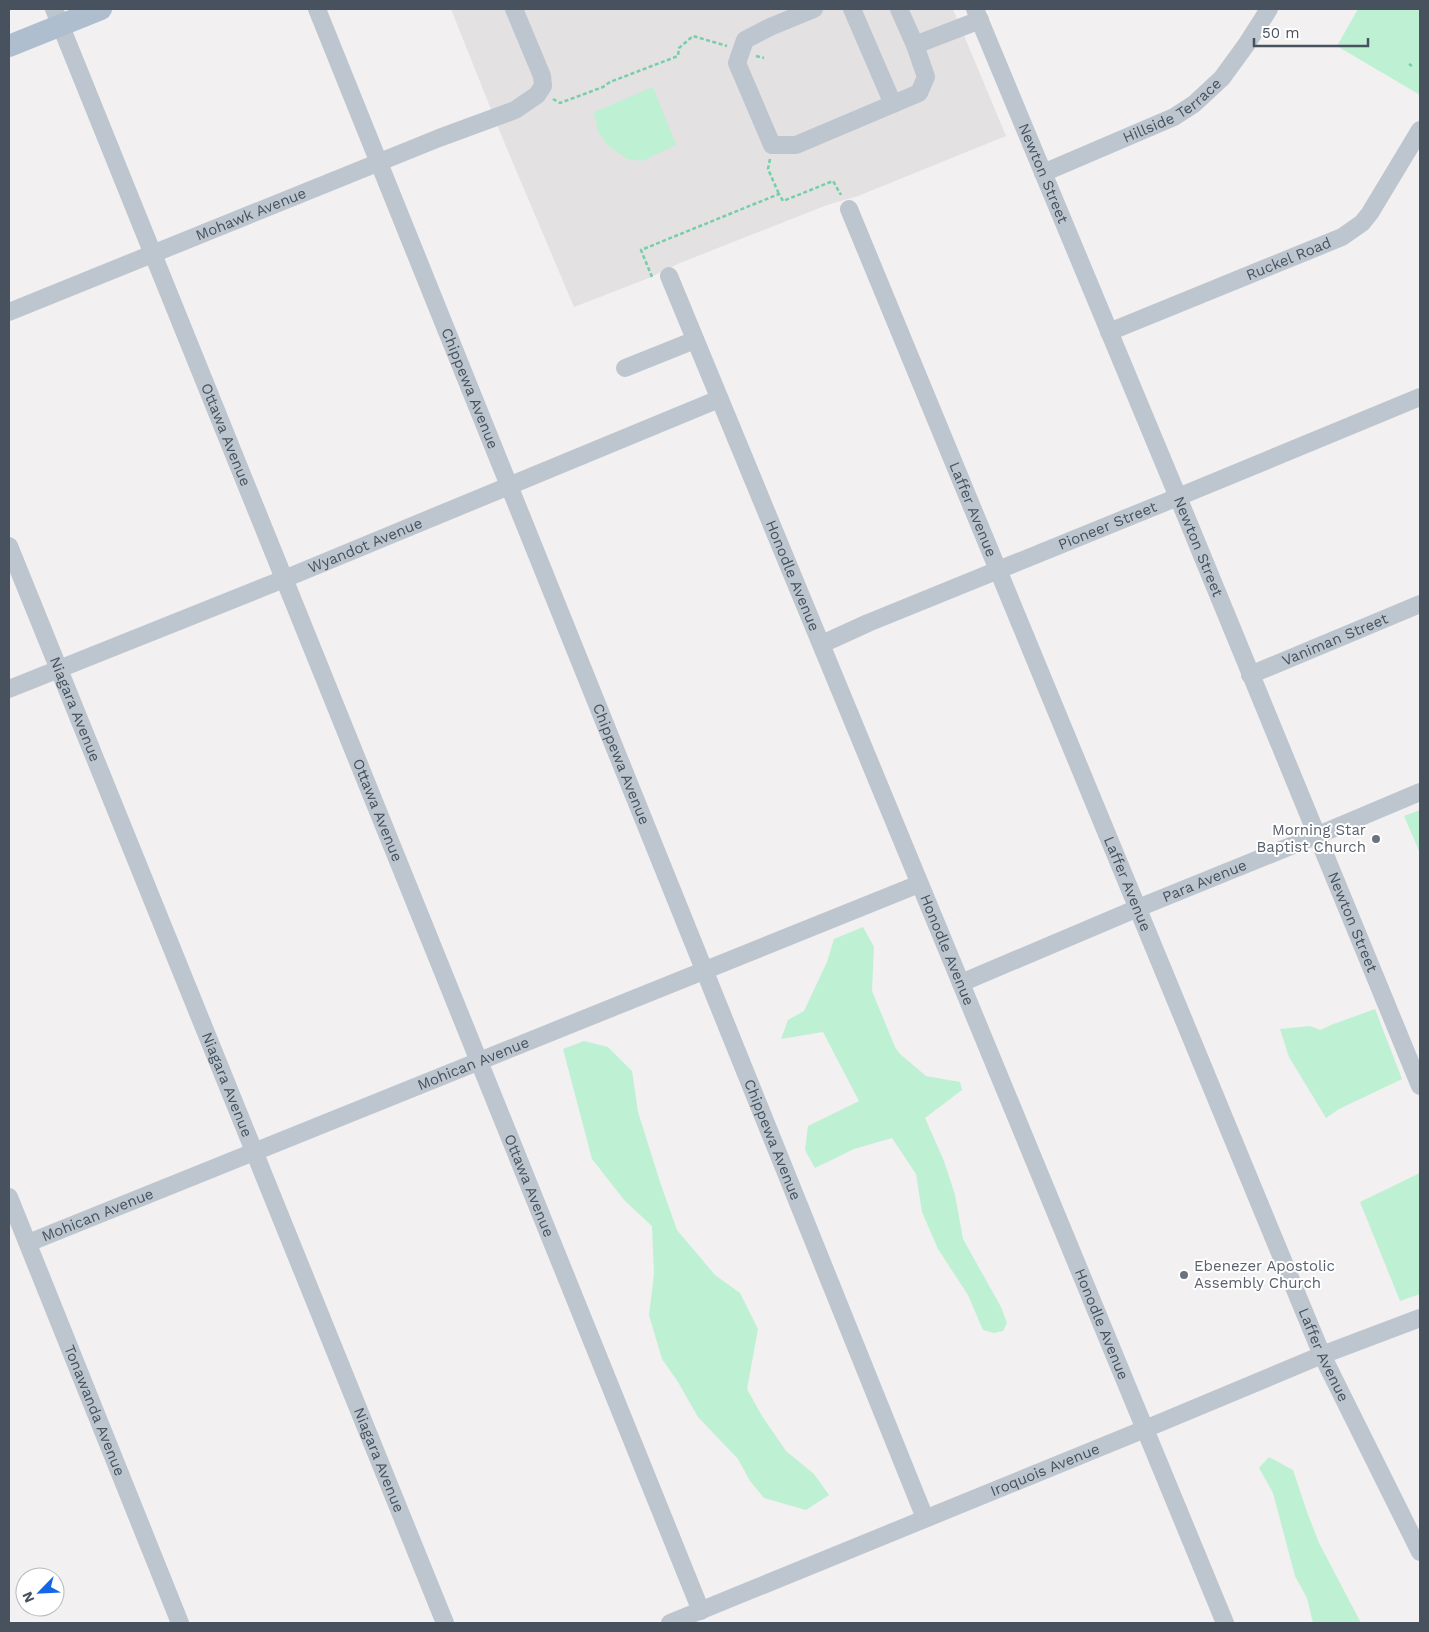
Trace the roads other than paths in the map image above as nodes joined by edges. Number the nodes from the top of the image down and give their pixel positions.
1 (101, 9) edge
2 (317, 9) edge
3 (514, 9) edge
4 (814, 9) edge
5 (852, 9) edge
6 (899, 9) edge
7 (1269, 9) edge
8 (979, 12) edge
9 (58, 17) edge
10 (915, 45) junction
11 (9, 46) edge
12 (893, 104) junction
13 (1420, 130) edge
14 (378, 164) junction
15 (1043, 173) junction
16 (845, 202) road end
17 (152, 255) junction
18 (661, 276) road end
19 (9, 312) edge
20 (1109, 332) junction
21 (695, 340) junction
22 (625, 368) dead end
23 (1420, 397) edge
24 (719, 399) junction
25 (509, 486) junction
26 (1178, 497) junction
27 (9, 546) edge
28 (998, 571) junction
29 (284, 579) junction
30 (1420, 604) edge
31 (822, 644) junction
32 (59, 669) junction
33 (1250, 675) junction
34 (9, 689) edge
35 (1420, 792) edge
36 (1318, 835) junction
37 (919, 884) junction
38 (1138, 908) junction
39 (705, 970) junction
40 (961, 983) junction
41 (478, 1062) junction
42 (1420, 1086) edge
43 (254, 1152) junction
44 (9, 1197) edge
45 (28, 1243) junction
46 (1420, 1318) edge
47 (1322, 1354) junction
48 (1145, 1429) junction
49 (925, 1518) junction
50 (1420, 1552) edge
51 (701, 1611) junction
52 (180, 1623) edge
53 (445, 1623) edge
54 (670, 1623) edge
55 (1225, 1623) edge

1 - 9 main road
2 - 14 street, Chippewa Avenue
3 - 14 street, Mohawk Avenue
4 - 12 street
5 - 12 street
6 - 10 street
7 - 15 street, Hillside Terrace
8 - 10 street
8 - 15 street, Newton Street
9 - 11 main road
9 - 17 street, Ottawa Avenue
10 - 12 street
13 - 20 street, Ruckel Road
14 - 17 street, Mohawk Avenue
14 - 25 street, Chippewa Avenue
15 - 20 street, Newton Street
16 - 28 street, Laffer Avenue
17 - 19 street, Mohawk Avenue
17 - 29 street, Ottawa Avenue
18 - 21 street, Honodle Avenue
20 - 26 street, Newton Street
21 - 22 street
21 - 24 street, Honodle Avenue
23 - 26 street, Pioneer Street
24 - 25 street, Wyandot Avenue
24 - 31 street, Honodle Avenue
25 - 29 street, Wyandot Avenue
25 - 39 street, Chippewa Avenue
26 - 28 street, Pioneer Street
26 - 33 street, Newton Street
27 - 32 street, Niagara Avenue
28 - 31 street, Pioneer Street
28 - 38 street, Laffer Avenue
29 - 32 street, Wyandot Avenue
29 - 41 street, Ottawa Avenue
30 - 33 street, Vaniman Street
31 - 37 street, Honodle Avenue
32 - 34 street, Wyandot Avenue
32 - 43 street, Niagara Avenue
33 - 36 street, Newton Street
35 - 36 street, Para Avenue
36 - 38 street, Para Avenue
36 - 42 street, Newton Street
37 - 39 street, Mohican Avenue
37 - 40 street, Honodle Avenue
38 - 40 street, Para Avenue
38 - 47 street, Laffer Avenue
39 - 41 street, Mohican Avenue
39 - 49 street, Chippewa Avenue
40 - 48 street, Honodle Avenue
41 - 43 street, Mohican Avenue
41 - 51 street, Ottawa Avenue
43 - 45 street, Mohican Avenue
43 - 53 street, Niagara Avenue
44 - 45 street, Tonawanda Avenue
45 - 52 street, Tonawanda Avenue
46 - 47 street, Iroquois Avenue
47 - 48 street, Iroquois Avenue
47 - 50 street, Laffer Avenue
48 - 49 street, Iroquois Avenue
48 - 55 street, Honodle Avenue
49 - 51 street, Iroquois Avenue
51 - 54 street, Iroquois Avenue

